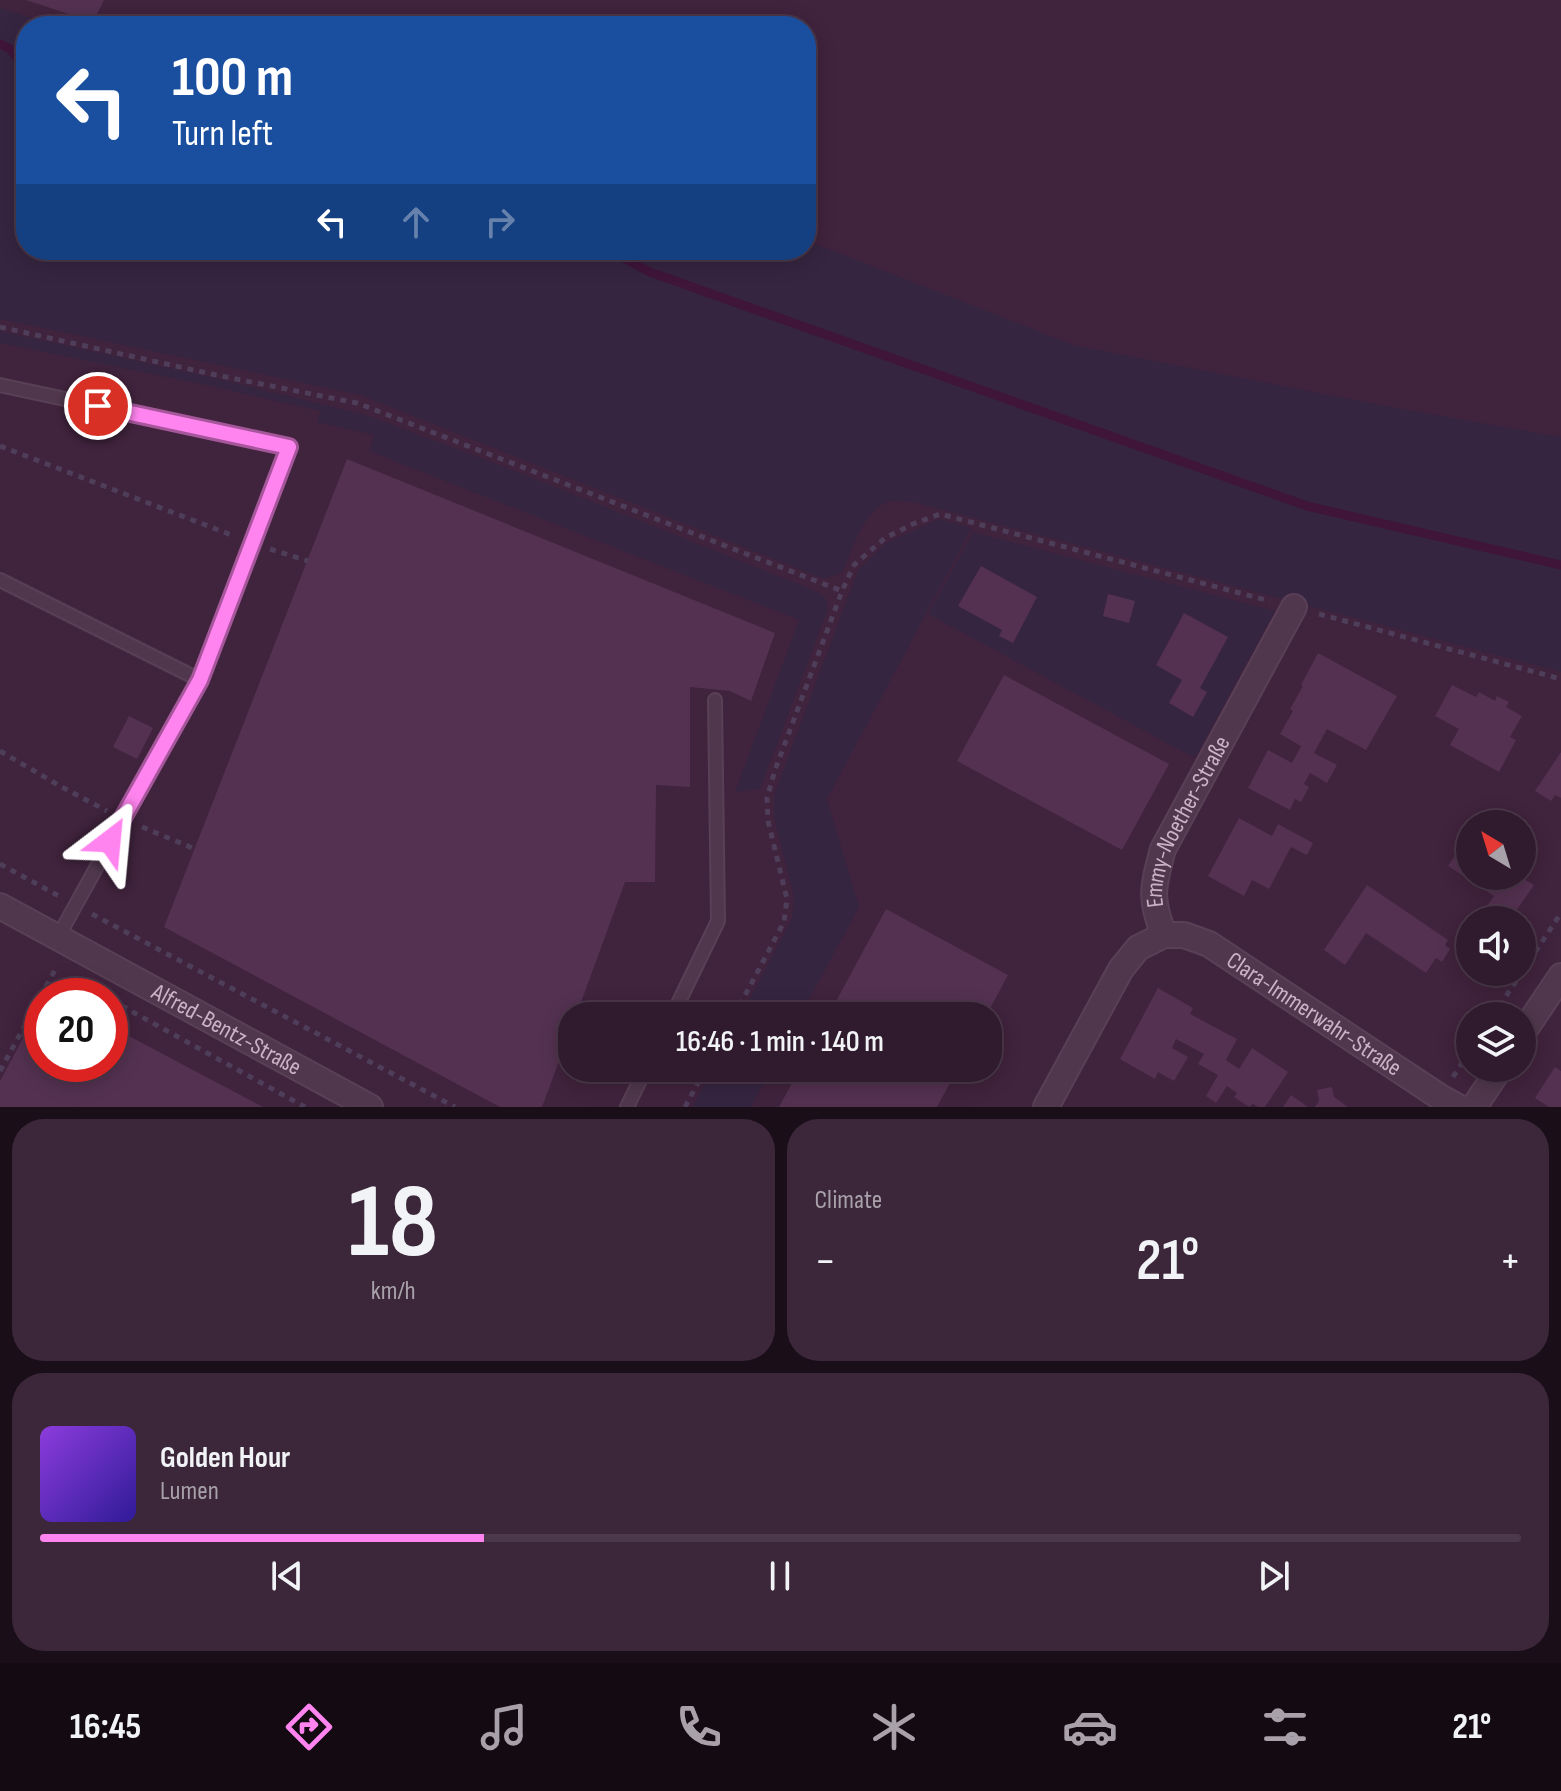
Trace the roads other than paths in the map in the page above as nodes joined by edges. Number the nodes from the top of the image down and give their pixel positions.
1 (1, 386) edge
2 (0, 580) edge
3 (1294, 607) road end
4 (200, 680) junction
5 (715, 700) dead end
6 (0, 906) edge
7 (1164, 935) junction
8 (58, 937) junction
9 (1561, 976) edge
10 (679, 1002) edge
11 (1536, 1013) edge
12 (639, 1082) edge
13 (1491, 1082) edge
14 (370, 1107) edge
15 (627, 1107) edge
16 (1046, 1107) edge
17 (1458, 1107) edge
18 (1474, 1107) edge

1 - 4 lane
2 - 4 lane
3 - 7 street, Emmy-Noether-Straße
4 - 8 lane
5 - 10 lane
6 - 8 street, Alfred-Bentz-Straße
7 - 16 street, Emmy-Noether-Straße
7 - 17 street, Clara-Immerwahr-Straße
8 - 14 street, Alfred-Bentz-Straße
9 - 11 street
12 - 15 lane
13 - 18 street

